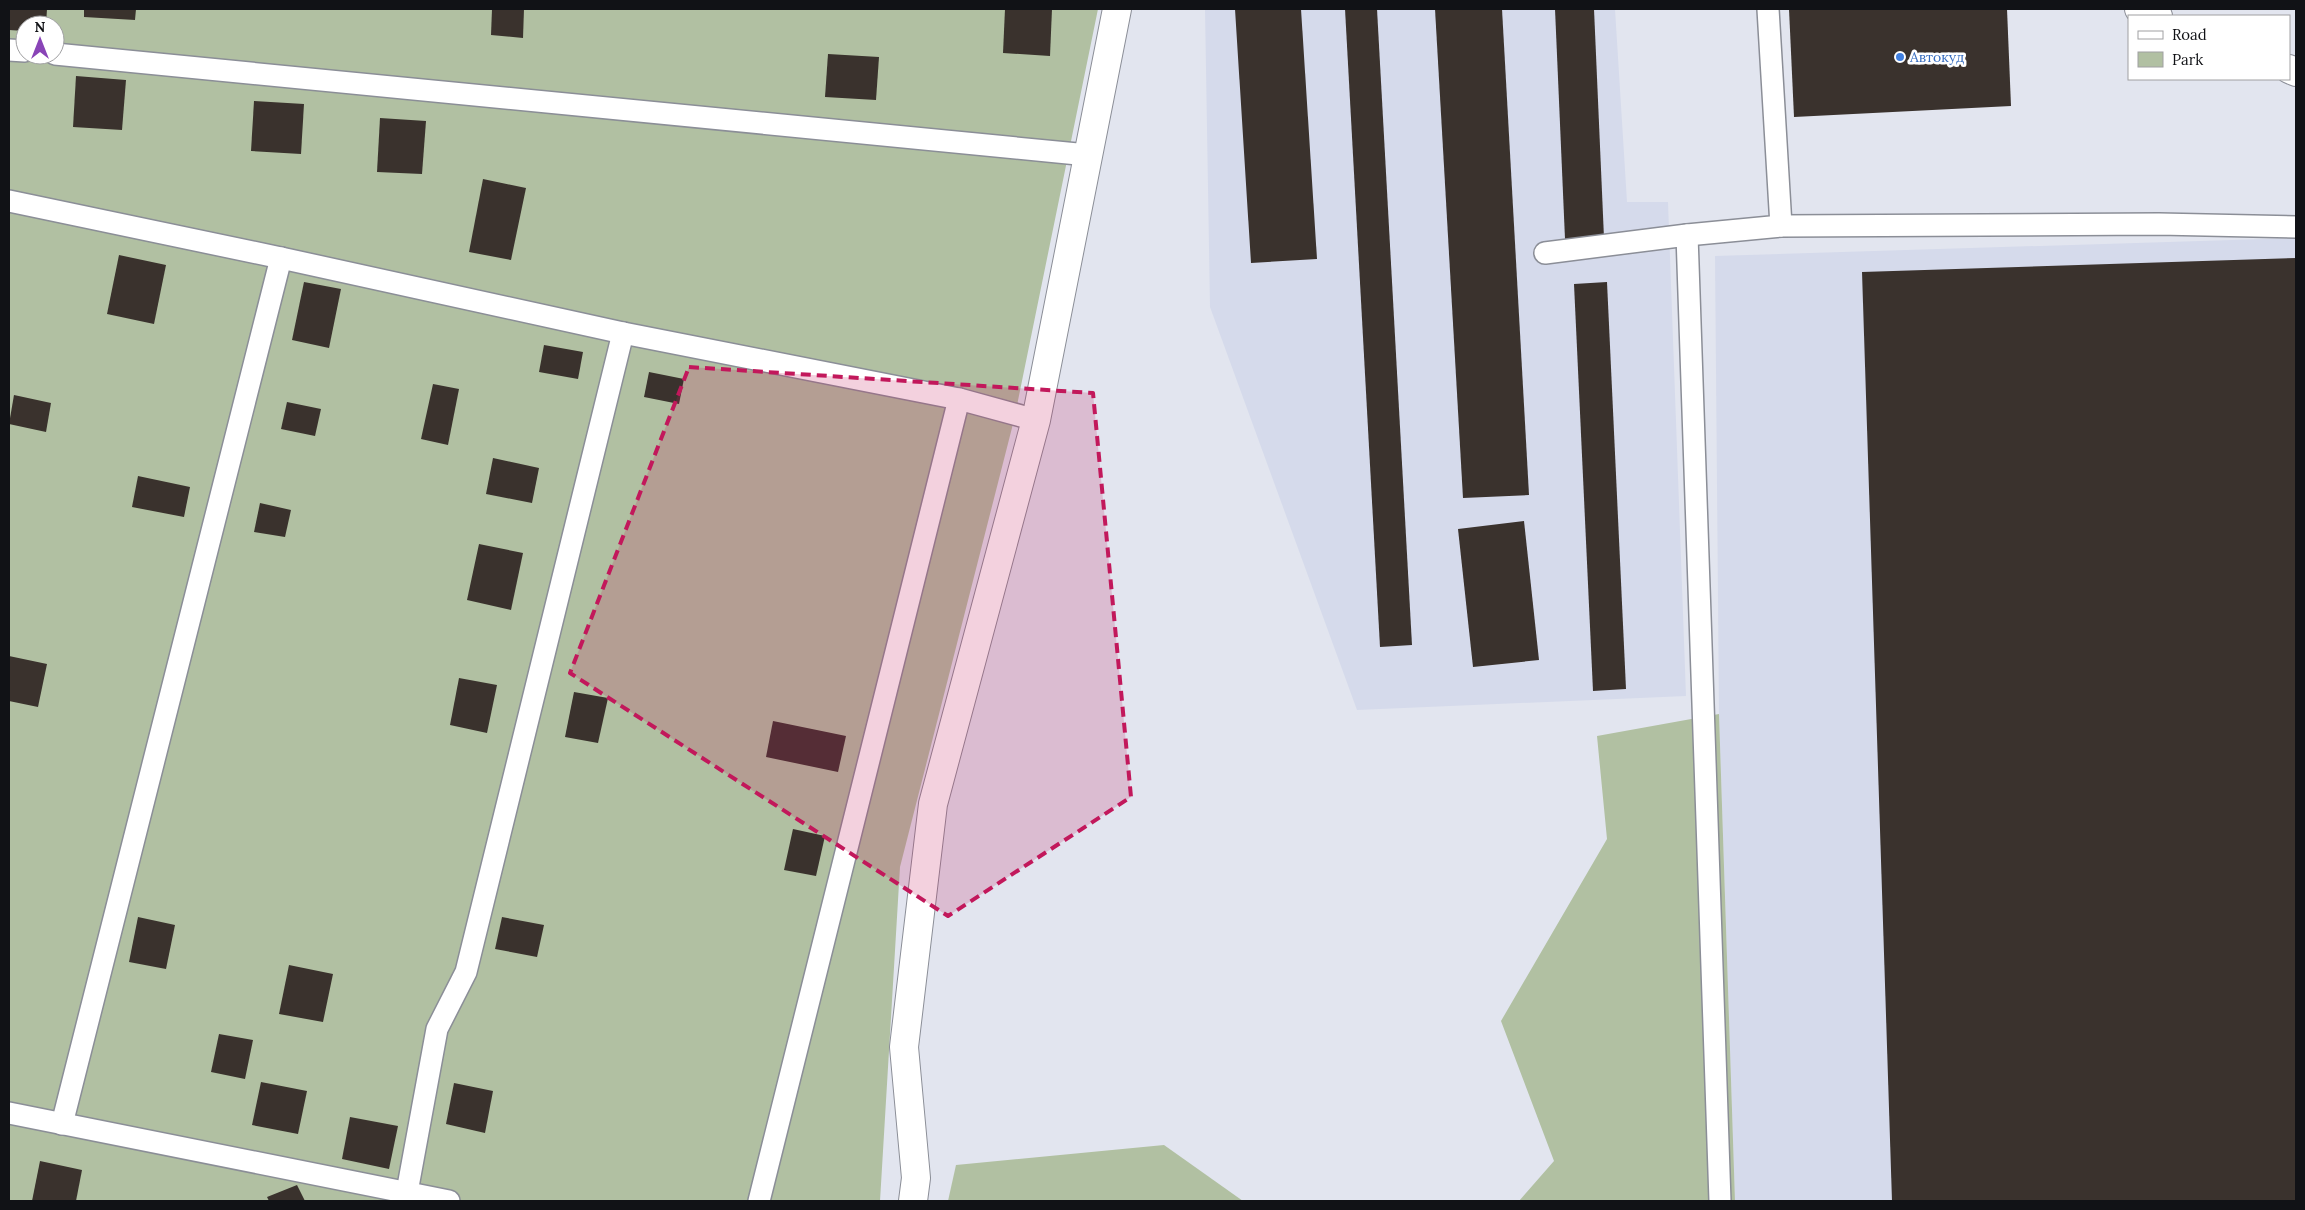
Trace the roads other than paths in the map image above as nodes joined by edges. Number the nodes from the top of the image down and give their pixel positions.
1 (1117, 9) edge
2 (1768, 9) edge
3 (2139, 9) edge
4 (2155, 15) edge
5 (65, 55) edge
6 (1088, 155) junction
7 (9, 201) edge
8 (1781, 226) junction
9 (2296, 227) edge
10 (1687, 235) junction
11 (1545, 253) dead end
12 (281, 258) junction
13 (623, 333) junction
14 (959, 399) junction
15 (1036, 420) junction
16 (9, 1116) edge
17 (62, 1124) junction
18 (407, 1192) junction
19 (449, 1201) edge
20 (759, 1201) edge
21 (913, 1201) edge
22 (1720, 1201) edge

1 - 6 street
2 - 8 lane
3 - 4 street
5 - 6 lane
6 - 15 street
7 - 12 lane
8 - 9 lane
8 - 10 lane
10 - 11 lane
10 - 22 lane
12 - 13 lane
12 - 17 lane
13 - 14 lane
13 - 18 lane
14 - 15 lane
14 - 20 lane
15 - 21 street
16 - 17 lane
17 - 18 lane
18 - 19 lane

